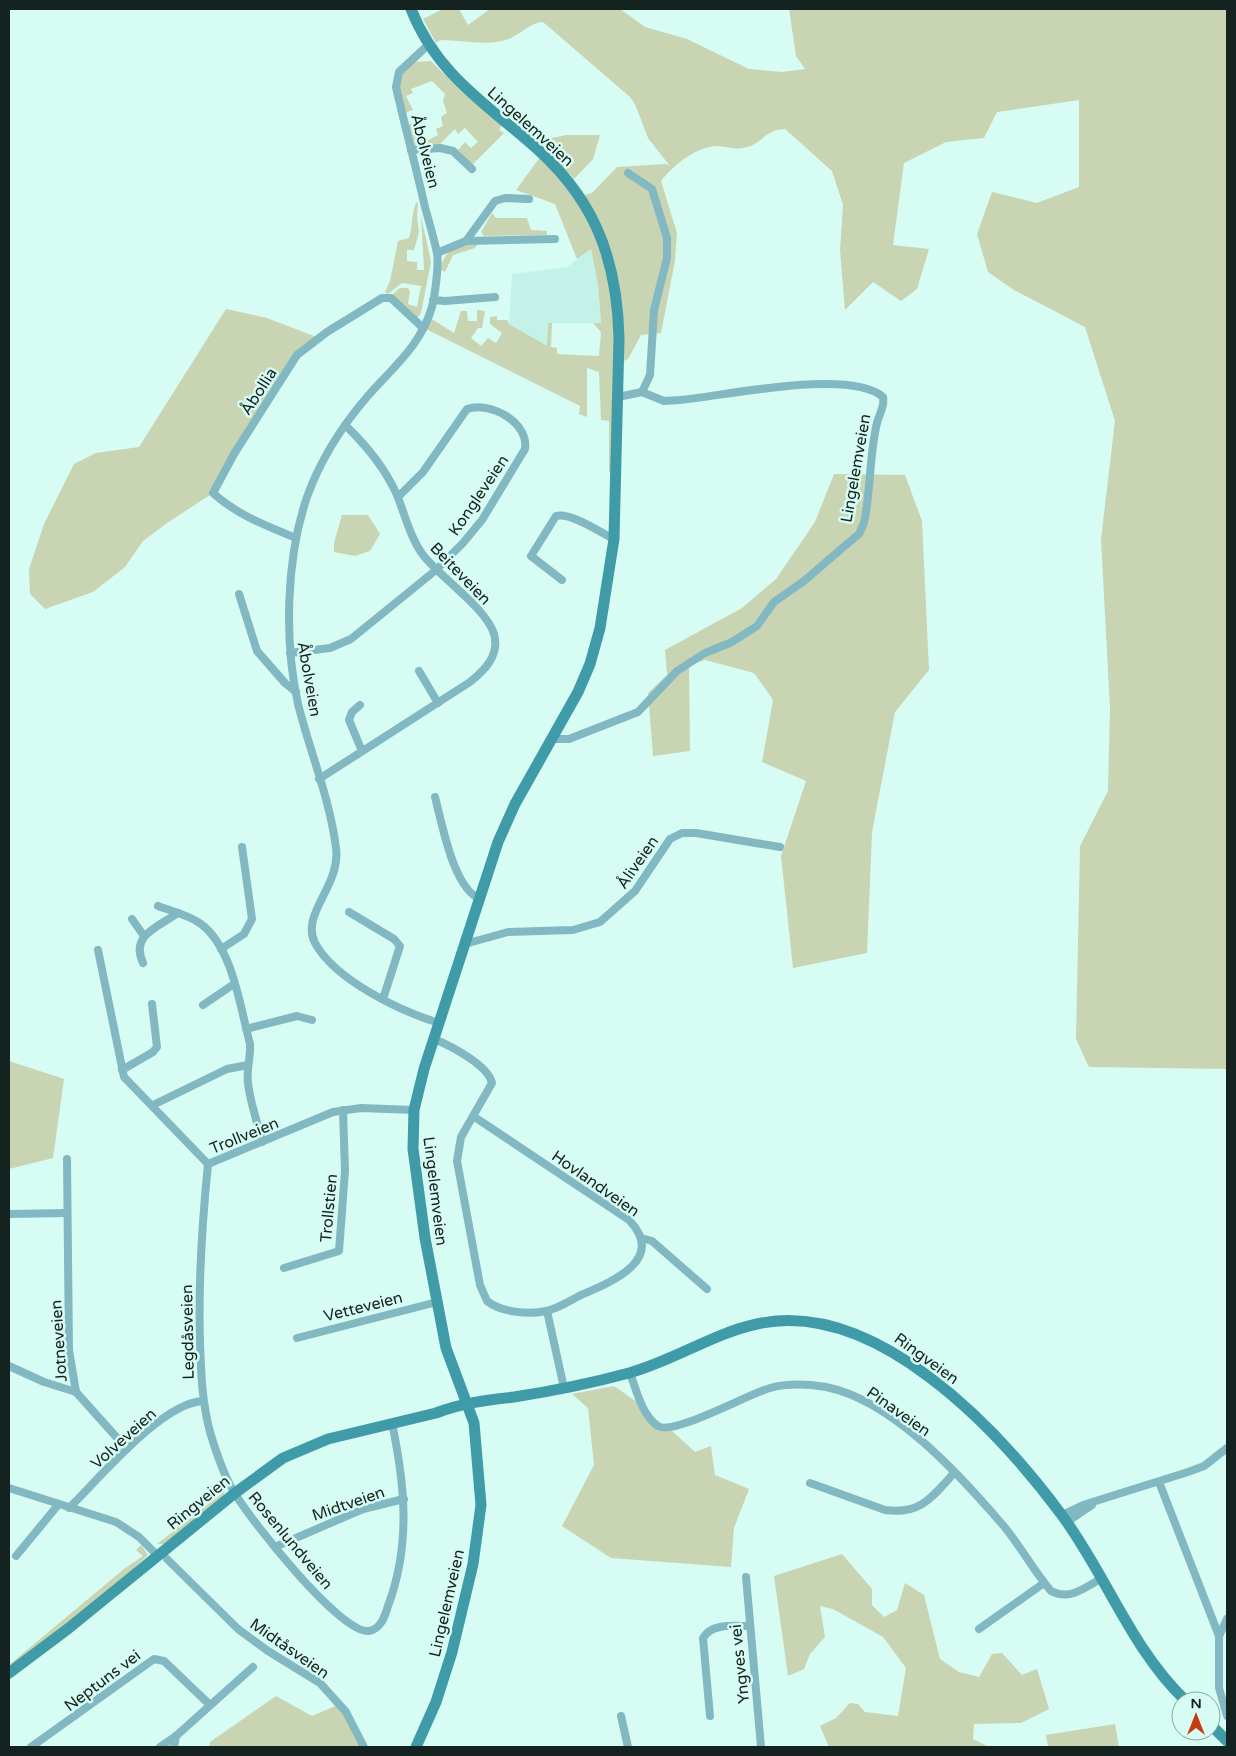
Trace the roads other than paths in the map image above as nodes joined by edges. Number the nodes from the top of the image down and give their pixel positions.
1 (411, 9) edge
2 (430, 48) junction
3 (411, 150) junction
4 (472, 169) dead end
5 (628, 172) dead end
6 (529, 199) dead end
7 (555, 239) dead end
8 (466, 241) junction
9 (436, 252) junction
10 (495, 297) dead end
11 (433, 300) junction
12 (422, 327) junction
13 (642, 392) junction
14 (618, 397) junction
15 (345, 425) junction
16 (398, 498) junction
17 (296, 538) junction
18 (614, 539) junction
19 (436, 570) junction
20 (562, 580) dead end
21 (239, 594) dead end
22 (290, 653) junction
23 (419, 671) dead end
24 (296, 692) junction
25 (438, 703) junction
26 (360, 705) dead end
27 (553, 739) junction
28 (362, 751) junction
29 (319, 779) junction
30 (435, 797) dead end
31 (780, 846) dead end
32 (242, 847) dead end
33 (480, 899) junction
34 (158, 906) dead end
35 (349, 912) dead end
36 (178, 913) junction
37 (132, 919) dead end
38 (144, 936) junction
39 (465, 944) junction
40 (221, 949) junction
41 (98, 950) dead end
42 (143, 963) dead end
43 (234, 984) junction
44 (383, 1000) junction
45 (152, 1004) dead end
46 (203, 1005) dead end
47 (312, 1020) dead end
48 (439, 1023) junction
49 (246, 1030) junction
50 (434, 1039) junction
51 (248, 1065) junction
52 (122, 1070) junction
53 (153, 1105) junction
54 (343, 1110) junction
55 (414, 1110) junction
56 (473, 1116) junction
57 (262, 1142) junction
58 (67, 1159) dead end
59 (208, 1164) junction
60 (67, 1213) junction
61 (9, 1214) edge
62 (641, 1238) junction
63 (284, 1268) dead end
64 (707, 1289) dead end
65 (436, 1302) junction
66 (547, 1311) junction
67 (297, 1338) dead end
68 (9, 1366) edge
69 (630, 1373) junction
70 (564, 1388) junction
71 (76, 1392) junction
72 (203, 1401) junction
73 (465, 1407) junction
74 (392, 1423) junction
75 (1227, 1448) edge
76 (126, 1449) junction
77 (954, 1473) junction
78 (1159, 1482) junction
79 (810, 1483) dead end
80 (9, 1488) edge
81 (235, 1493) junction
82 (404, 1499) junction
83 (58, 1506) junction
84 (69, 1508) junction
85 (1064, 1518) junction
86 (275, 1547) junction
87 (16, 1556) dead end
88 (163, 1557) junction
89 (746, 1577) dead end
90 (1102, 1578) junction
91 (1044, 1583) junction
92 (1227, 1619) edge
93 (749, 1626) junction
94 (979, 1629) dead end
95 (1219, 1636) junction
96 (253, 1667) dead end
97 (9, 1673) edge
98 (1177, 1691) edge
99 (210, 1704) junction
100 (621, 1716) dead end
101 (710, 1716) dead end
102 (1227, 1716) edge
103 (176, 1736) junction
104 (31, 1747) edge
105 (160, 1747) edge
106 (174, 1747) edge
107 (364, 1747) edge
108 (416, 1747) edge
109 (628, 1747) edge
110 (761, 1747) edge

1 - 2 main road, Lingelemveien
2 - 3 street, Åbolveien
2 - 14 main road, Lingelemveien
3 - 4 street
3 - 9 street, Åbolveien
5 - 13 street
6 - 8 street
7 - 8 street
8 - 9 street
9 - 11 street, Åbolveien
10 - 11 street
11 - 12 street, Åbolveien
12 - 15 street, Åbolveien
12 - 17 street, Åbollia
13 - 14 street
13 - 27 street, Lingelemveien
14 - 18 main road, Lingelemveien
15 - 16 street, Beiteveien
15 - 17 street, Åbolveien
16 - 19 street, Beiteveien
16 - 19 street, Kongleveien
17 - 22 street, Åbolveien
18 - 20 street
18 - 27 main road, Lingelemveien
19 - 22 street, Kongleveien
19 - 25 street, Beiteveien
21 - 24 street
22 - 24 street, Åbolveien
23 - 25 street
24 - 29 street, Åbolveien
25 - 28 street, Beiteveien
26 - 28 street
27 - 33 main road, Lingelemveien
28 - 29 street, Beiteveien
29 - 44 street, Åbolveien
30 - 33 street
31 - 39 street, Åliveien
32 - 40 street
33 - 39 main road, Lingelemveien
34 - 36 street
35 - 44 street
36 - 38 street
36 - 40 street
37 - 38 street
38 - 42 street
39 - 48 main road, Lingelemveien
40 - 43 street
41 - 52 street, Trollveien
43 - 46 street
43 - 49 street
44 - 48 street, Åbolveien
45 - 52 street
47 - 49 street
48 - 50 main road, Lingelemveien
49 - 51 street
50 - 55 main road, Lingelemveien
50 - 56 street, Hovlandveien
51 - 53 street
51 - 57 street
52 - 53 street, Trollveien
53 - 59 street, Trollveien
54 - 55 street, Trollveien
54 - 57 street, Trollveien
54 - 63 street, Trollstien
55 - 65 main road, Lingelemveien
56 - 62 street, Hovlandveien
56 - 66 street, Hovlandveien
57 - 59 street, Trollveien
58 - 60 street, Jotneveien
59 - 72 street, Legdåsveien
60 - 61 street
60 - 71 street, Jotneveien
62 - 64 street
62 - 66 street, Hovlandveien
65 - 67 street, Vetteveien
65 - 73 main road, Lingelemveien
66 - 70 street
68 - 71 street
69 - 70 main road, Ringveien
69 - 77 street, Pinaveien
69 - 85 main road, Ringveien
70 - 73 main road, Ringveien
71 - 76 street, Jotneveien
72 - 76 street, Volveveien
72 - 81 street, Legdåsveien
73 - 74 main road, Ringveien
73 - 108 main road, Lingelemveien
74 - 81 main road, Ringveien
74 - 82 street, Rosenlundveien
75 - 78 street
76 - 84 street, Volveveien
77 - 79 street
77 - 91 street, Pinaveien
78 - 85 street
78 - 95 street
80 - 83 street, Midtåsveien
81 - 86 street, Rosenlundveien
81 - 88 main road, Ringveien
82 - 86 street, Midtveien
82 - 86 street, Rosenlundveien
83 - 84 street, Midtåsveien
83 - 87 street
84 - 88 street, Midtåsveien
85 - 90 main road, Ringveien
88 - 97 main road, Ringveien
88 - 107 street, Midtåsveien
89 - 93 street, Yngves vei
90 - 91 street, Pinaveien
90 - 98 main road, Ringveien
91 - 94 street
92 - 95 street
93 - 101 street
93 - 110 street, Yngves vei
95 - 102 street
96 - 99 street
99 - 103 street
99 - 104 street, Neptuns vei
100 - 109 street
103 - 105 street
103 - 106 street

